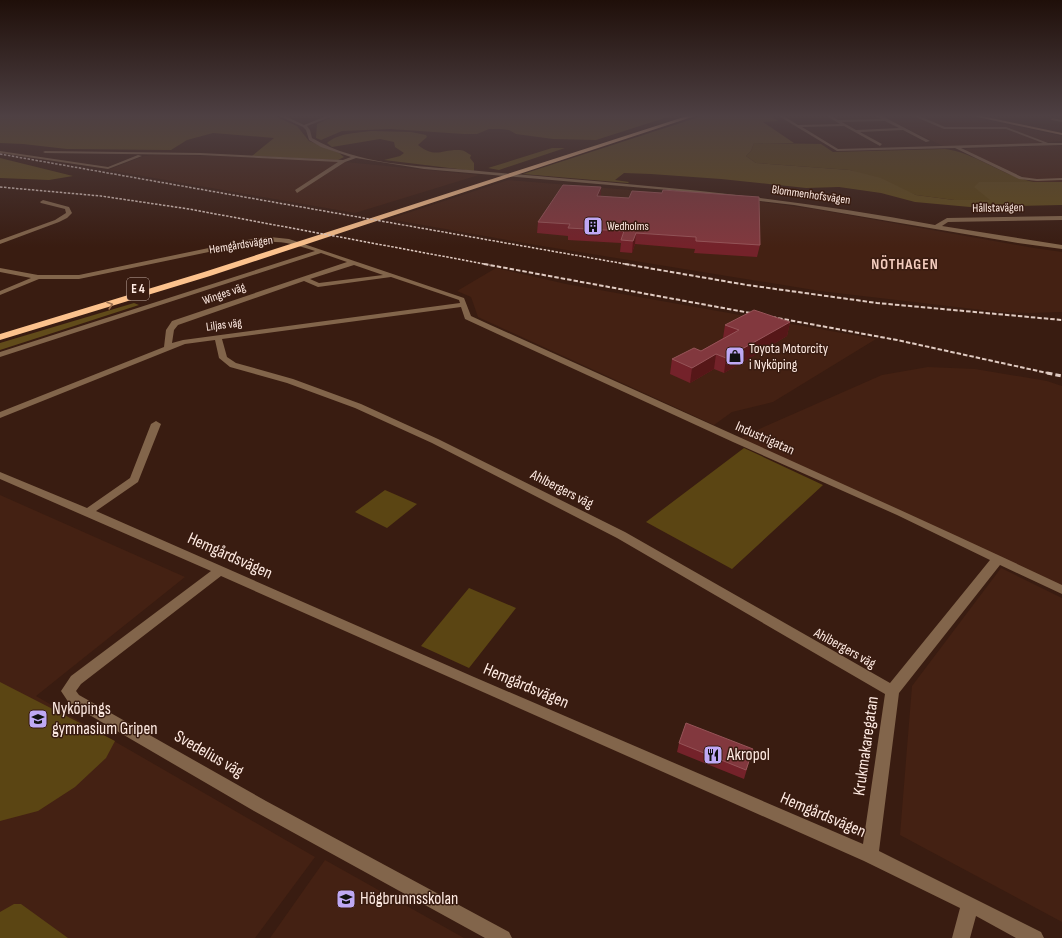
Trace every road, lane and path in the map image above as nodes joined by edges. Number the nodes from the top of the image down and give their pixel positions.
1 (39, 159) edge
2 (133, 159) edge
3 (298, 159) edge
4 (350, 159) edge
5 (367, 159) edge
6 (548, 159) edge
7 (564, 159) edge
8 (980, 159) edge
9 (343, 161) junction
10 (1062, 179) edge
11 (297, 191) dead end
12 (43, 202) dead end
13 (1062, 218) edge
14 (937, 226) junction
15 (0, 242) edge
16 (1062, 247) edge
17 (322, 251) junction
18 (352, 263) junction
19 (0, 270) edge
20 (391, 276) junction
21 (38, 277) junction
22 (304, 279) junction
23 (0, 293) edge
24 (463, 305) junction
25 (0, 330) edge
26 (0, 337) edge
27 (218, 338) junction
28 (168, 347) junction
29 (0, 355) edge
30 (0, 415) edge
31 (156, 424) dead end
32 (0, 475) edge
33 (88, 512) junction
34 (998, 559) junction
35 (218, 571) junction
36 (1062, 590) edge
37 (892, 691) junction
38 (870, 855) junction
39 (970, 904) junction
40 (503, 938) edge
41 (962, 938) edge
42 (1035, 938) edge

1 - 2 street
3 - 9 street
4 - 9 street
5 - 14 street, Blommenhofsvägen
6 - 25 highway, E 4
26 -> 7 highway, E 4
8 - 10 street
9 - 11 street
12 - 15 street
13 - 14 street, Hållstavägen
14 - 16 street, Blommenhofsvägen
17 - 18 street
17 - 21 street, Hemgårdsvägen
17 - 29 street, Hemgårdsvägen
18 - 20 street
18 - 22 street, Winges väg
19 - 21 street, Hemgårdsvägen
20 - 22 street
20 - 24 street
21 - 23 street, Hemgårdsvägen
22 - 28 street, Winges väg
24 - 27 street, Liljas väg
24 - 34 street, Industrigatan
27 - 28 street, Liljas väg
27 - 37 street, Ahlbergers väg
28 - 30 street, Liljas väg
31 - 33 street
32 - 33 street, Hemgårdsvägen
33 - 35 street, Hemgårdsvägen
34 - 36 street, Industrigatan
34 - 37 street, Krukmakaregatan
35 - 38 street, Hemgårdsvägen
35 - 40 street, Svedelius väg
37 - 38 street, Krukmakaregatan
38 - 39 street, Hemgårdsvägen
39 - 41 street
39 - 42 street, Hemgårdsvägen

